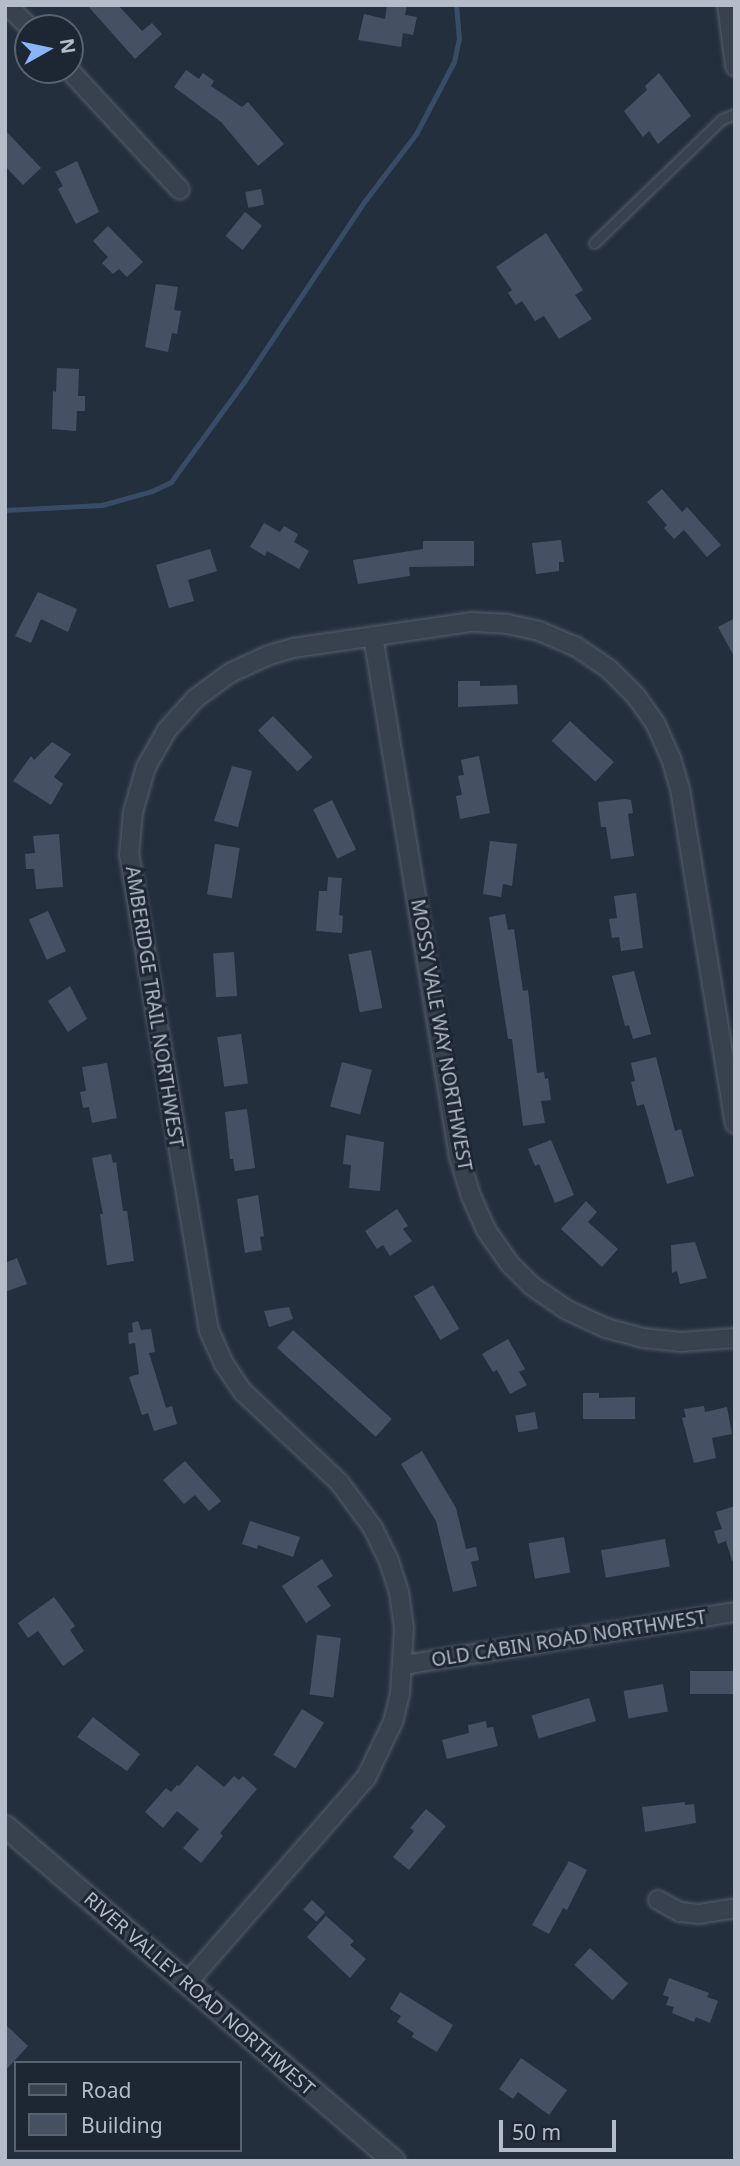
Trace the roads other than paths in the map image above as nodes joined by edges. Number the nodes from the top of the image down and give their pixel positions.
1 (727, 5) edge
2 (735, 66) edge
3 (82, 84) edge
4 (735, 114) edge
5 (180, 190) dead end
6 (594, 243) dead end
7 (373, 636) junction
8 (735, 1124) edge
9 (735, 1338) edge
10 (735, 1612) edge
11 (404, 1665) junction
12 (5, 1826) edge
13 (658, 1900) dead end
14 (735, 1908) edge
15 (187, 1983) junction
16 (394, 2161) edge

1 - 2 street
3 - 5 street
4 - 6 lane
7 - 8 street, AMBERIDGE TRAIL NORTHWEST
7 - 9 street, MOSSY VALE WAY NORTHWEST
7 - 11 street, AMBERIDGE TRAIL NORTHWEST
10 - 11 street, OLD CABIN ROAD NORTHWEST
11 - 15 street, AMBERIDGE TRAIL NORTHWEST
12 - 15 street, RIVER VALLEY ROAD NORTHWEST
13 - 14 street
15 - 16 street, RIVER VALLEY ROAD NORTHWEST

